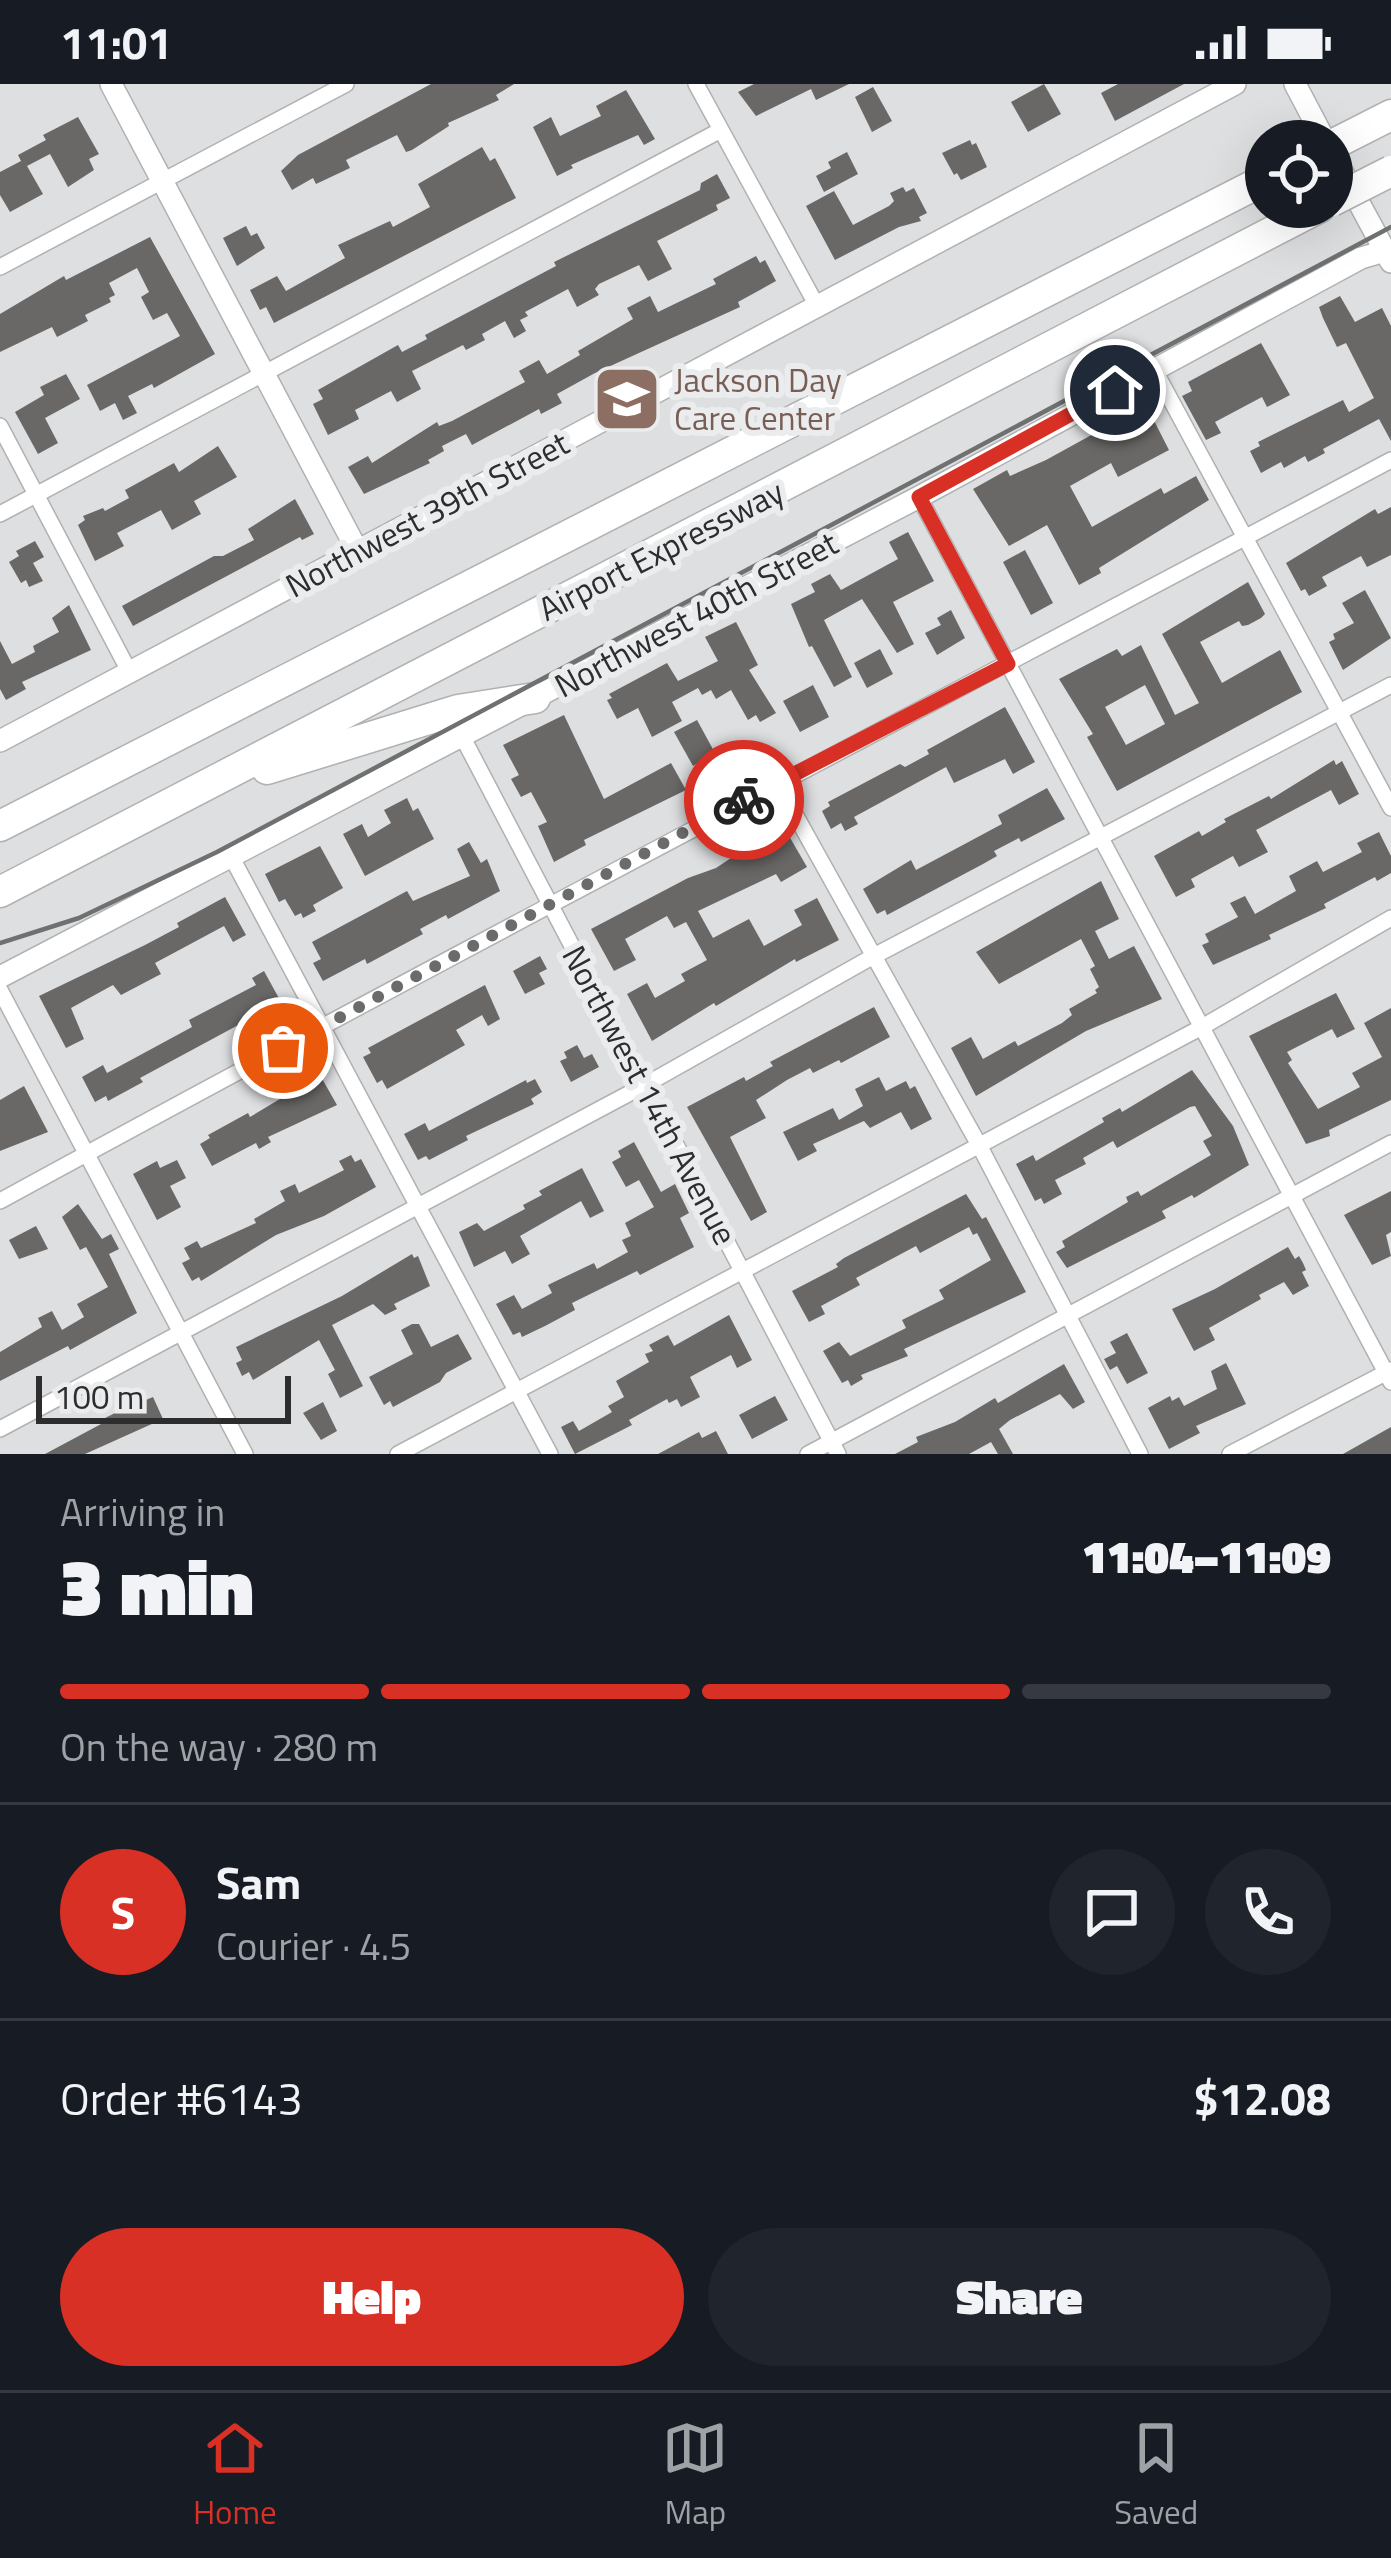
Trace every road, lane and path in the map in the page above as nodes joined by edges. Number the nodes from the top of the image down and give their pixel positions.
1 (111, 84) edge
2 (346, 84) edge
3 (696, 84) edge
4 (1235, 84) edge
5 (1294, 84) edge
6 (1384, 118) edge
7 (1315, 120) edge
8 (718, 131) junction
9 (1353, 134) edge
10 (1391, 171) edge
11 (164, 181) junction
12 (1353, 188) edge
13 (1245, 190) edge
14 (1353, 190) edge
15 (1279, 228) edge
16 (1389, 255) edge
17 (0, 267) edge
18 (817, 306) junction
19 (1154, 369) junction
20 (266, 372) junction
21 (0, 426) edge
22 (1391, 460) edge
23 (37, 494) junction
24 (919, 497) junction
25 (0, 514) edge
26 (1246, 537) junction
27 (358, 550) junction
28 (1008, 664) junction
29 (130, 673) junction
30 (1391, 686) edge
31 (535, 698) junction
32 (1340, 712) junction
33 (462, 736) junction
34 (0, 741) edge
35 (777, 782) junction
36 (51, 800) junction
37 (1391, 808) edge
38 (0, 810) edge
39 (150, 814) junction
40 (0, 826) edge
41 (1102, 840) junction
42 (231, 856) junction
43 (0, 892) edge
44 (551, 906) junction
45 (1391, 918) edge
46 (872, 957) junction
47 (0, 977) edge
48 (0, 990) edge
49 (322, 1027) junction
50 (1202, 1027) junction
51 (645, 1085) junction
52 (1391, 1143) edge
53 (980, 1145) junction
54 (87, 1153) junction
55 (1292, 1196) junction
56 (0, 1201) edge
57 (416, 1204) junction
58 (742, 1271) junction
59 (1066, 1316) junction
60 (180, 1331) junction
61 (1389, 1375) edge
62 (517, 1391) junction
63 (0, 1429) edge
64 (835, 1448) edge
65 (245, 1454) edge
66 (398, 1454) edge
67 (550, 1454) edge
68 (808, 1454) edge
69 (1139, 1454) edge
70 (1230, 1454) edge

1 - 11 main road
2 - 11 street
3 - 8 street
4 - 18 main road, Northwest 39th Street
5 - 7 main road
6 - 9 highway
8 - 18 street
8 - 20 street
10 - 14 highway, bridge
11 - 17 street
11 - 20 main road
12 - 16 main road
13 - 36 highway, Airport Expressway
15 - 39 highway, Airport Expressway
16 - 19 main road, Northwest 40th Street
18 - 27 main road, Northwest 39th Street
19 - 24 main road, Northwest 40th Street
19 - 26 street
20 - 23 street
20 - 27 main road
21 - 23 street
22 - 26 street
23 - 25 street
23 - 29 street
24 - 28 street
24 - 31 main road, Northwest 40th Street
26 - 28 street
26 - 32 street
27 - 29 main road, Northwest 39th Street
28 - 35 street
28 - 41 street
29 - 34 main road, Northwest 39th Street
30 - 32 street
31 - 33 main road, Northwest 40th Street
31 - 39 highway
32 - 37 street
32 - 41 street
33 - 42 main road, Northwest 40th Street
33 - 44 street, Northwest 14th Avenue
35 - 44 street
35 - 46 street
36 - 38 highway
36 - 40 highway, Airport Expressway
39 - 43 highway, Airport Expressway
41 - 46 street
41 - 50 street
42 - 47 main road, Northwest 40th Street
42 - 49 street
44 - 49 street
44 - 51 street, Northwest 14th Avenue
45 - 50 street
46 - 51 street
46 - 53 street
48 - 54 street
49 - 54 street
49 - 57 street
50 - 53 street
50 - 55 street
51 - 57 street
51 - 58 street, Northwest 14th Avenue
52 - 55 street
53 - 58 street
53 - 59 street
54 - 56 street
54 - 60 street
55 - 59 street
55 - 61 street
57 - 60 street
57 - 62 street
58 - 62 street
58 - 64 street, Northwest 14th Avenue
59 - 64 street
59 - 69 street
60 - 63 street
60 - 65 street
61 - 70 street
62 - 66 street
62 - 67 street
64 - 68 street

